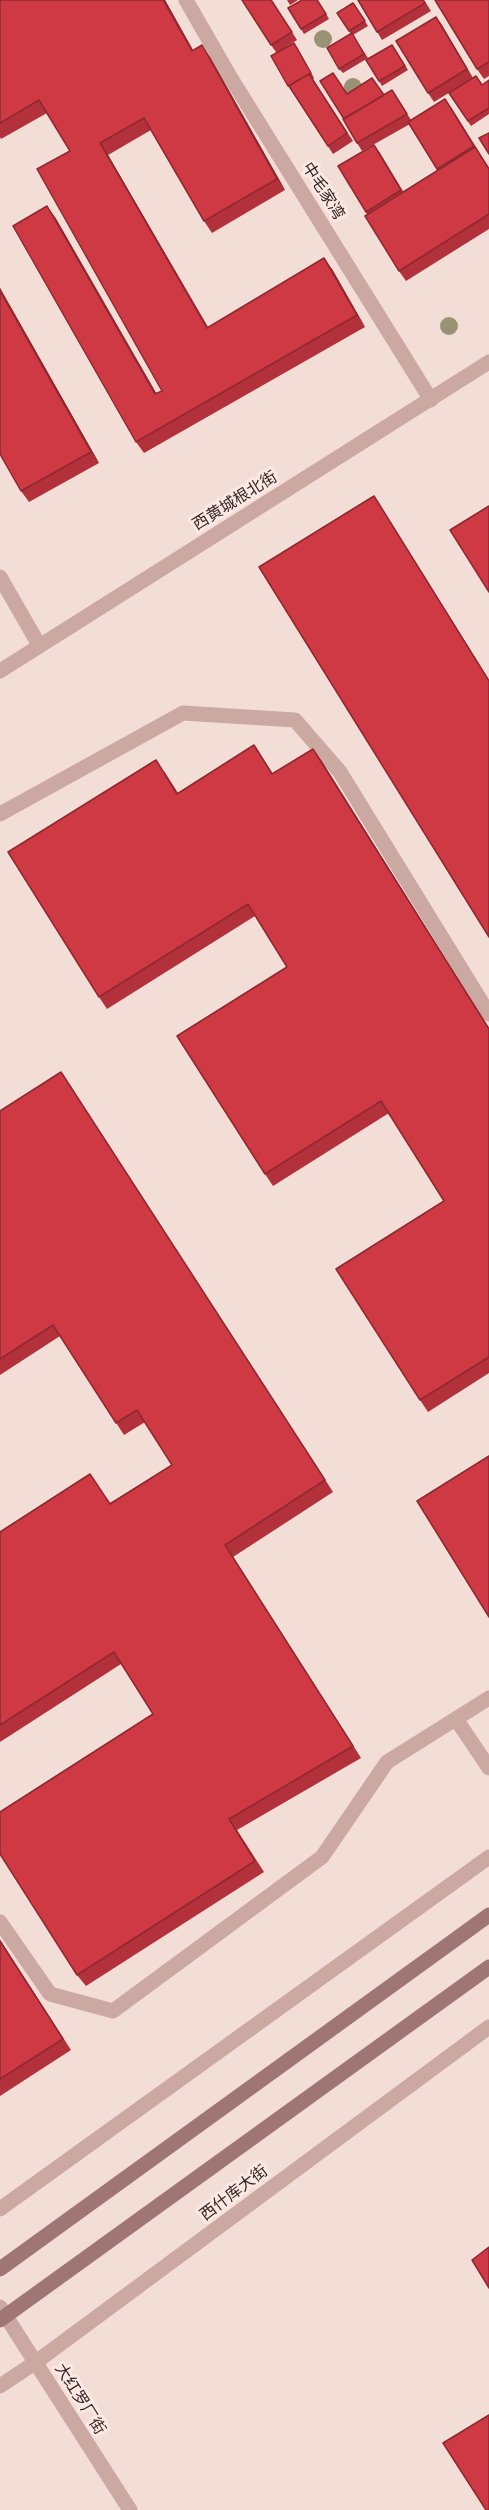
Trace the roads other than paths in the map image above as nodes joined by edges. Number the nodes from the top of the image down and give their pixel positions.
1 (186, 0) edge
2 (489, 362) edge
3 (431, 400) junction
4 (0, 578) edge
5 (39, 645) junction
6 (0, 671) edge
7 (0, 814) edge
8 (489, 1014) edge
9 (489, 1698) edge
10 (456, 1719) junction
11 (489, 1768) edge
12 (489, 1857) edge
13 (489, 1915) edge
14 (0, 1922) edge
15 (489, 1966) edge
16 (489, 2027) edge
17 (0, 2209) edge
18 (0, 2269) edge
19 (2, 2314) edge
20 (36, 2362) junction
21 (0, 2386) edge
22 (130, 2510) edge

1 - 3 street, 中毛家湾
2 - 3 street, 西黄城根北街
3 - 5 street, 西黄城根北街
4 - 5 street
5 - 6 street, 西黄城根北街
7 - 8 street
9 - 10 street
10 - 11 street
10 - 14 street
12 - 17 street
13 - 18 main road
15 - 19 main road, 西什库大街
16 - 20 street, 西什库大街
19 - 20 street, 大红罗厂街
20 - 21 street, 西什库大街
20 - 22 street, 大红罗厂街

